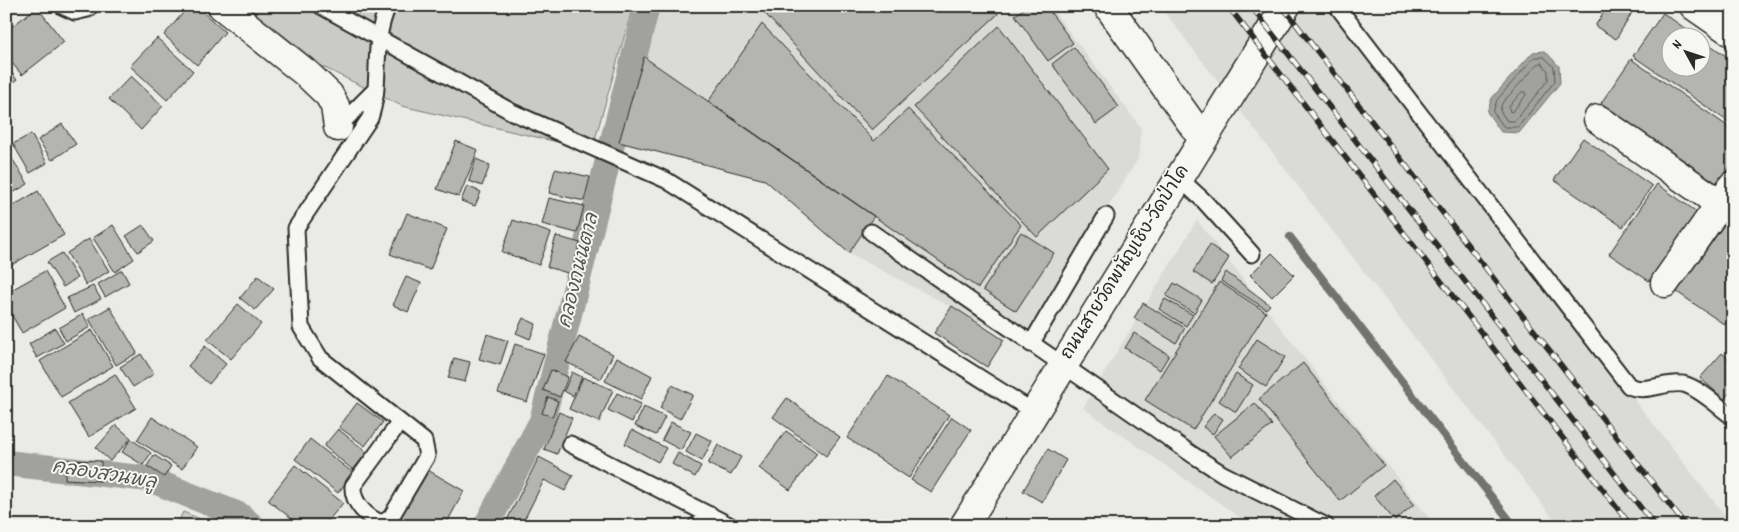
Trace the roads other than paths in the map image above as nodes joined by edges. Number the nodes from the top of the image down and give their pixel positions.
1 (62, 6) edge
2 (90, 6) edge
3 (222, 6) edge
4 (321, 6) edge
5 (388, 6) edge
6 (1108, 6) edge
7 (1286, 6) edge
8 (1338, 6) edge
9 (1694, 6) edge
10 (1733, 33) edge
11 (377, 38) junction
12 (375, 90) junction
13 (1598, 118) dead end
14 (338, 127) joint
15 (1202, 138) junction
16 (1178, 177) junction
17 (1726, 194) edge
18 (1106, 216) dead end
19 (871, 232) dead end
20 (1252, 254) dead end
21 (1665, 283) dead end
22 (1031, 344) junction
23 (1062, 366) junction
24 (1034, 412) junction
25 (1732, 417) edge
26 (400, 422) junction
27 (570, 444) dead end
28 (711, 515) junction
29 (696, 526) edge
30 (731, 526) edge
31 (964, 526) edge
32 (1326, 526) edge

1 - 2 lane
3 - 14 main road
4 - 11 lane
5 - 11 lane
6 - 15 main road
7 - 15 main road, ถนนสายวัดพนัญเชิง-วัดป่าโค
8 - 25 lane
9 - 10 main road
11 - 12 lane
11 - 24 lane
12 - 14 lane
12 - 26 lane
13 - 17 main road
15 - 16 main road, ถนนสายวัดพนัญเชิง-วัดป่าโค
16 - 20 lane
16 - 23 main road, ถนนสายวัดพนัญเชิง-วัดป่าโค
17 - 21 main road
18 - 22 lane
19 - 22 lane
22 - 23 lane
23 - 24 main road, ถนนสายวัดพนัญเชิง-วัดป่าโค
23 - 32 lane
24 - 31 main road, ถนนสายวัดพนัญเชิง-วัดป่าโค
26 - 26 lane
27 - 28 lane
28 - 29 lane
28 - 30 lane

